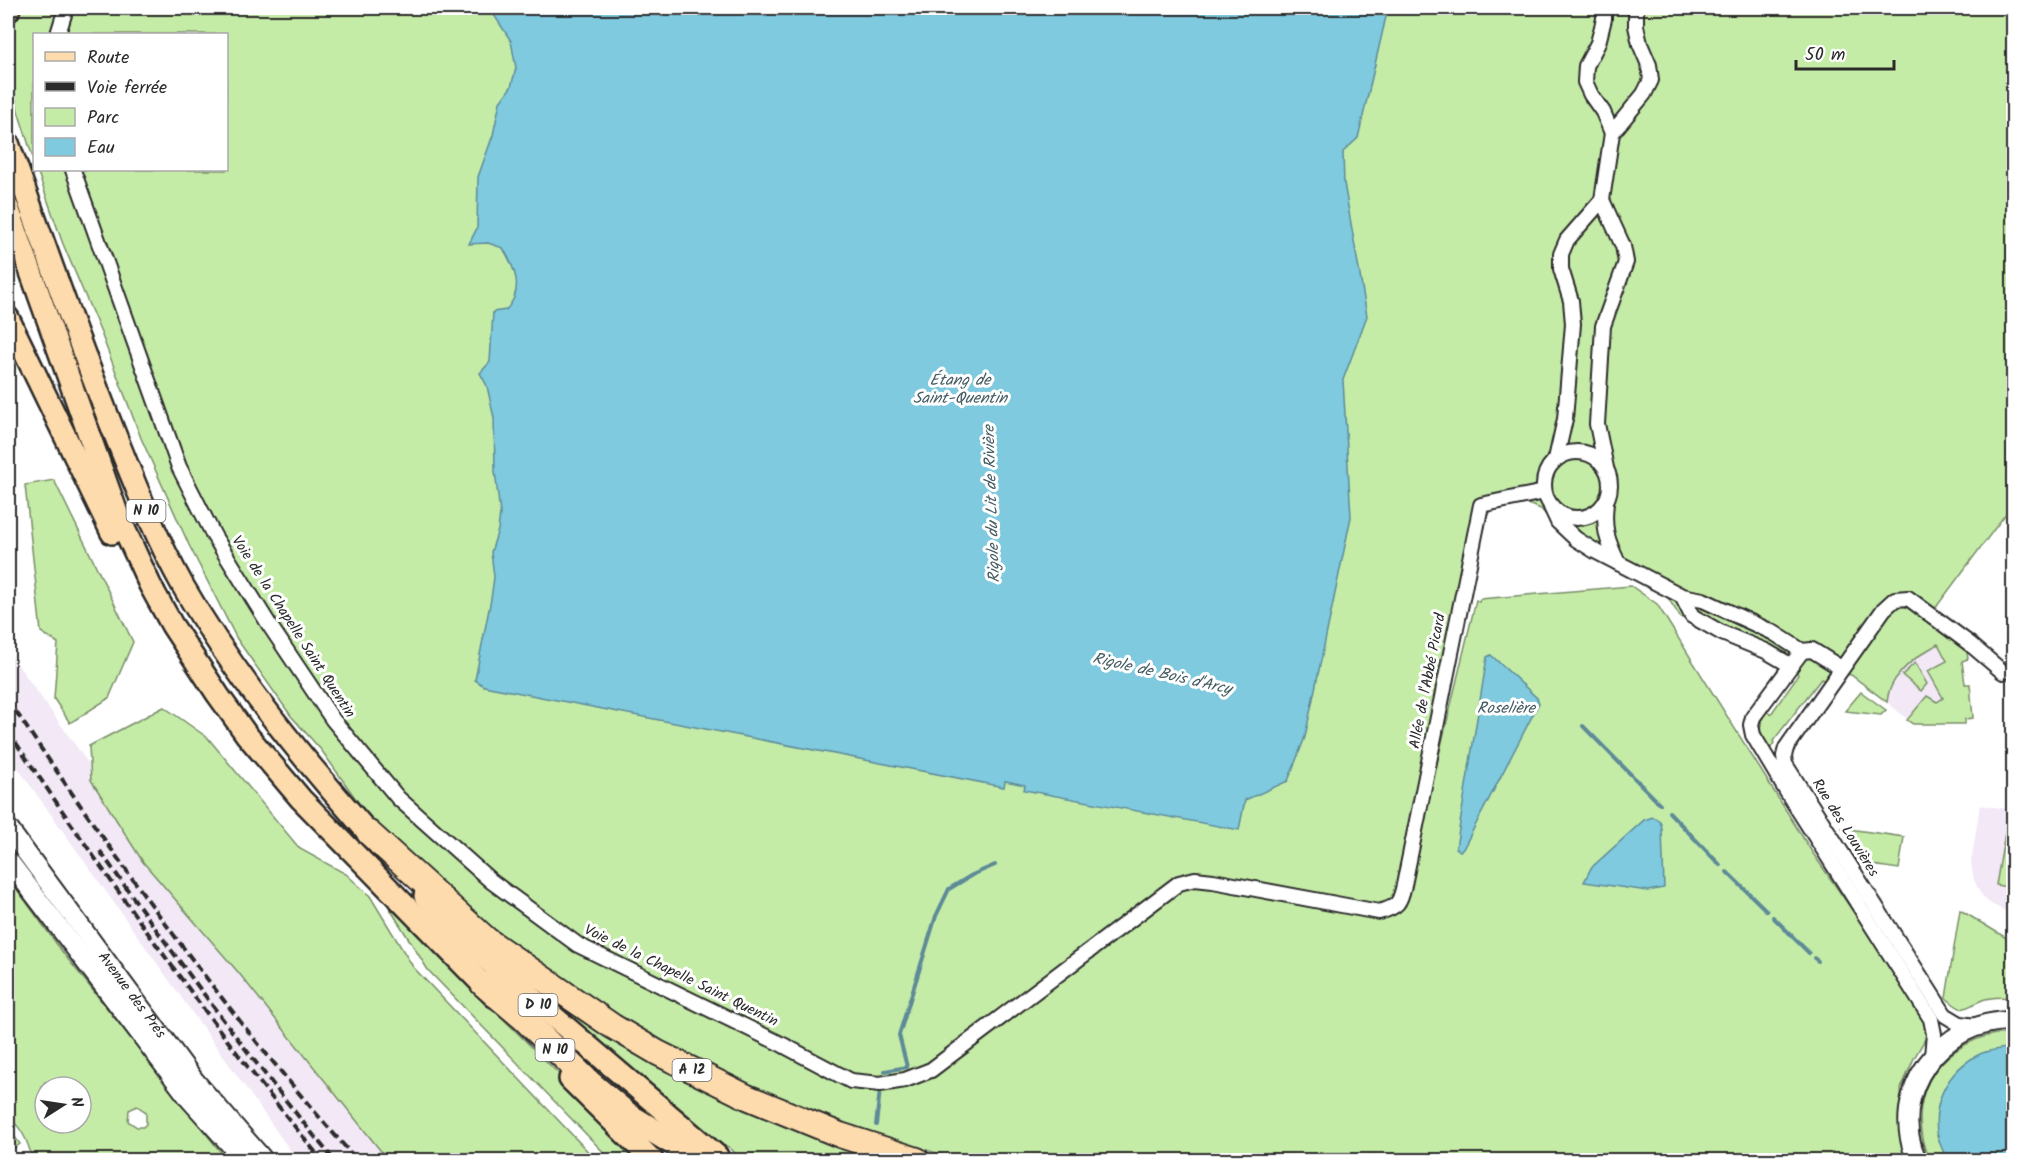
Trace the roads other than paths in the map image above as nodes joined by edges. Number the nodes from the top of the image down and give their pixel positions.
1 (66, 8) edge
2 (1604, 8) edge
3 (1636, 8) edge
4 (58, 33) edge
5 (1612, 133) junction
6 (8, 143) edge
7 (73, 171) edge
8 (1602, 200) junction
9 (8, 208) edge
10 (8, 318) edge
11 (1556, 459) junction
12 (1606, 468) junction
13 (1544, 492) junction
14 (1606, 503) junction
15 (1551, 507) junction
16 (1618, 563) junction
17 (150, 585) junction
18 (1682, 596) junction
19 (1732, 614) junction
20 (1722, 633) junction
21 (1802, 651) junction
22 (1790, 665) junction
23 (1841, 668) junction
24 (2003, 672) dead end
25 (8, 828) edge
26 (369, 833) junction
27 (8, 860) edge
28 (1404, 885) joint
29 (488, 940) joint
30 (483, 984) junction
31 (2013, 1021) edge
32 (1976, 1026) junction
33 (1932, 1056) junction
34 (265, 1160) edge
35 (244, 1161) edge
36 (652, 1161) edge
37 (717, 1161) edge
38 (722, 1161) edge
39 (917, 1161) edge
40 (1917, 1161) edge

1 - 4 street
2 - 5 street
3 - 5 street
5 - 8 street
6 - 26 main road, N 10
7 - 28 street, Voie de la Chapelle Saint Quentin
8 - 11 street
8 - 12 street
9 - 17 main road, N 10
10 - 17 main road
11 - 12 street
11 - 13 street
12 - 14 street
13 - 15 street
13 - 28 street, Allée de l'Abbé Picard
14 - 15 street
14 - 16 street
15 - 16 street
16 - 18 street
17 - 30 main road, N 10
18 - 19 street
18 - 20 street
19 - 20 street
19 - 21 street
20 - 22 street
21 - 22 street, Rue des Louvières
21 - 23 street
22 - 33 street, Rue des Louvières
23 - 24 street, Rue des Louvières
23 - 32 street, Rue des Louvières
25 - 34 main road, Avenue des Prés
26 - 29 highway, N 10
26 - 38 main road, D 10
27 - 35 main road, Avenue des Prés
29 - 39 highway, A 12
30 - 36 main road, D 10
30 - 37 highway, N 10
31 - 32 main road
32 - 33 main road
33 - 40 main road

